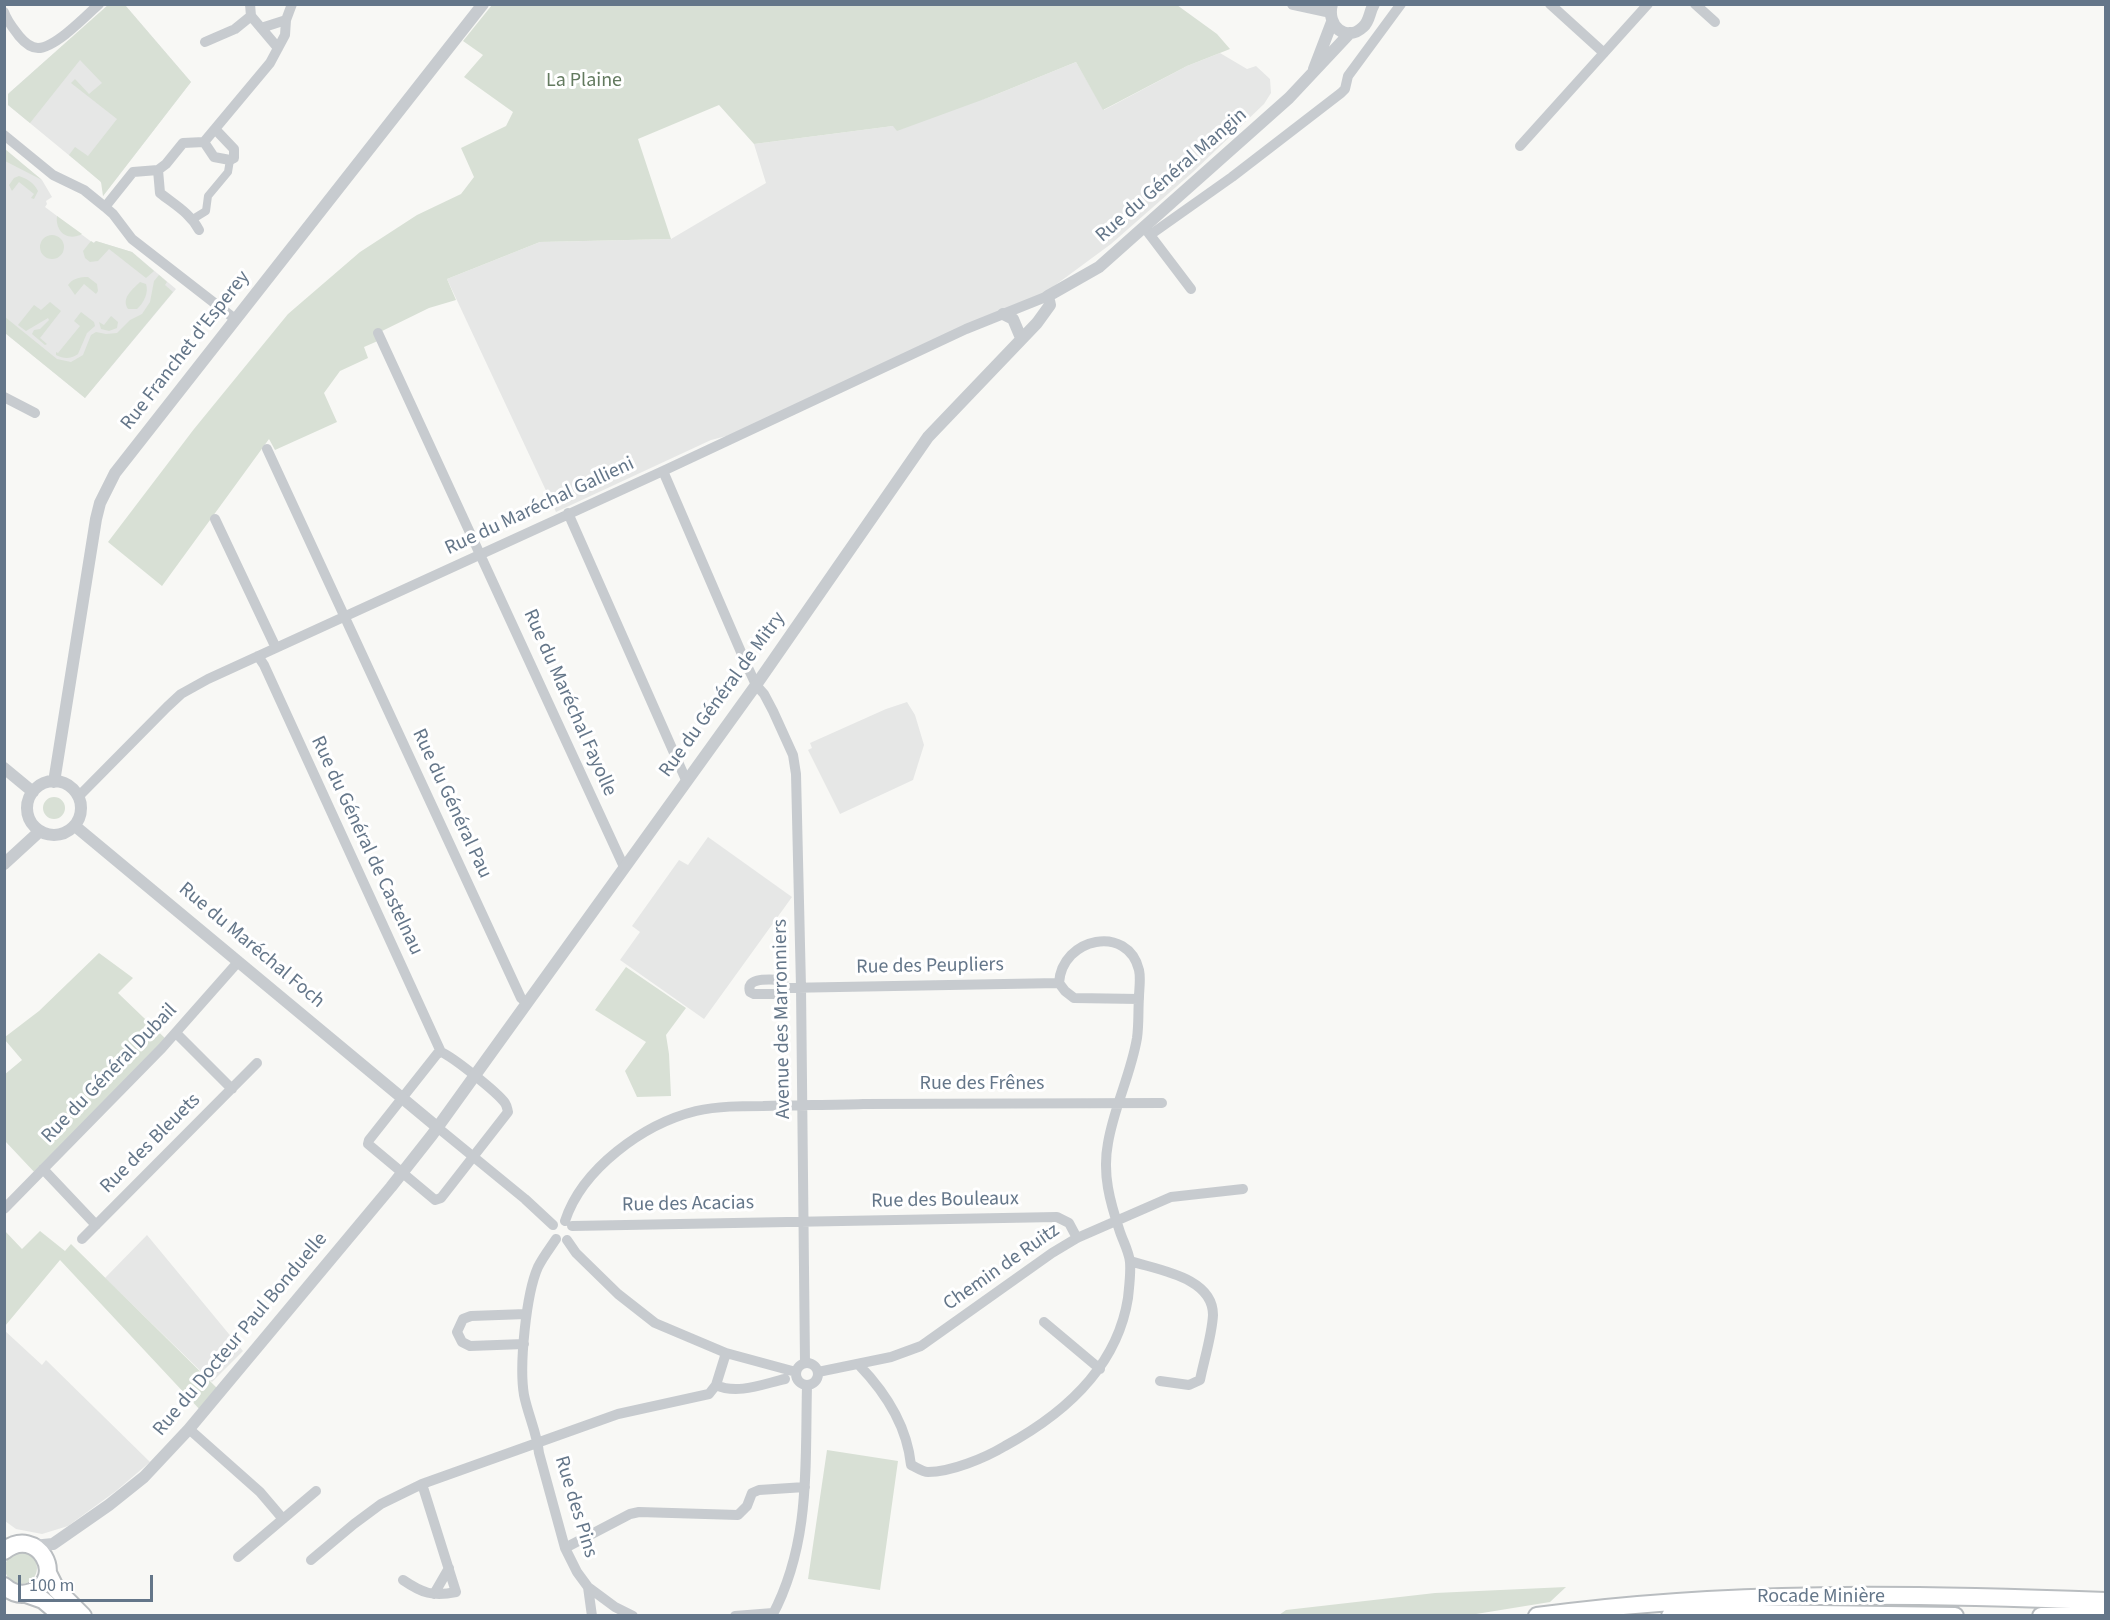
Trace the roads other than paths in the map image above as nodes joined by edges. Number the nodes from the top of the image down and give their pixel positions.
1 (99, 4) edge
2 (483, 4) edge
3 (1293, 4) edge
4 (1401, 4) edge
5 (1550, 4) edge
6 (1648, 4) edge
7 (1695, 4) edge
8 (292, 5) edge
9 (250, 10) edge
10 (1369, 10) edge
11 (4, 12) edge
12 (1332, 13) edge
13 (286, 20) junction
14 (1715, 22) dead end
15 (261, 28) junction
16 (1380, 32) junction
17 (1350, 33) junction
18 (205, 42) dead end
19 (278, 48) junction
20 (1604, 53) junction
21 (1312, 74) junction
22 (215, 129) junction
23 (4, 135) edge
24 (204, 142) junction
25 (1520, 146) dead end
26 (230, 160) junction
27 (158, 170) junction
28 (105, 207) junction
29 (193, 219) junction
30 (199, 230) dead end
31 (1146, 231) junction
32 (1191, 289) dead end
33 (1048, 296) junction
34 (1003, 314) junction
35 (235, 320) junction
36 (378, 333) dead end
37 (1021, 338) junction
38 (4, 397) edge
39 (35, 413) dead end
40 (267, 449) dead end
41 (663, 471) junction
42 (568, 513) junction
43 (216, 519) dead end
44 (481, 554) junction
45 (346, 617) junction
46 (276, 648) junction
47 (258, 656) junction
48 (756, 685) junction
49 (4, 768) edge
50 (686, 780) junction
51 (54, 782) junction
52 (33, 792) junction
53 (78, 796) junction
54 (75, 825) junction
55 (40, 831) junction
56 (4, 864) edge
57 (624, 867) junction
58 (238, 962) junction
59 (1059, 983) junction
60 (801, 987) junction
61 (784, 988) dead end
62 (1139, 999) junction
63 (527, 1003) junction
64 (176, 1033) junction
65 (441, 1052) junction
66 (257, 1063) dead end
67 (474, 1076) junction
68 (232, 1089) junction
69 (402, 1097) junction
70 (1118, 1102) junction
71 (1162, 1102) dead end
72 (802, 1105) junction
73 (437, 1127) junction
74 (473, 1156) junction
75 (43, 1169) junction
76 (402, 1173) junction
77 (1243, 1189) dead end
78 (4, 1209) edge
79 (804, 1221) junction
80 (1116, 1221) junction
81 (568, 1224) junction
82 (96, 1225) junction
83 (554, 1225) junction
84 (1077, 1238) junction
85 (82, 1239) dead end
86 (562, 1240) junction
87 (1130, 1261) junction
88 (526, 1314) junction
89 (1044, 1322) dead end
90 (524, 1344) junction
91 (726, 1353) junction
92 (805, 1363) junction
93 (859, 1365) junction
94 (1100, 1370) junction
95 (796, 1372) junction
96 (818, 1372) junction
97 (784, 1379) dead end
98 (1160, 1381) dead end
99 (716, 1385) junction
100 (807, 1385) junction
101 (189, 1428) junction
102 (538, 1442) junction
103 (422, 1484) junction
104 (805, 1487) junction
105 (316, 1491) dead end
106 (283, 1519) junction
107 (8, 1544) edge
108 (53, 1544) junction
109 (33, 1545) junction
110 (565, 1548) junction
111 (238, 1557) dead end
112 (311, 1560) dead end
113 (48, 1568) junction
114 (449, 1568) junction
115 (403, 1580) dead end
116 (588, 1587) junction
117 (12, 1591) edge
118 (434, 1594) junction
119 (2106, 1600) edge
120 (772, 1614) edge
121 (2106, 1615) edge
122 (62, 1616) edge
123 (83, 1616) edge
124 (592, 1616) edge
125 (633, 1616) edge
126 (735, 1616) edge
127 (1537, 1616) edge
128 (1670, 1616) edge
129 (1955, 1616) edge
130 (2041, 1616) edge

1 - 11 street
2 - 35 street, Rue Franchet d'Esperey
3 - 12 street
4 - 16 street, Rue du Général Mangin
5 - 20 street
6 - 20 street
7 - 14 street
8 - 13 street
9 - 15 street
9 - 18 street
10 - 16 street
10 - 17 street, Rue du Général Mangin
12 - 17 street
12 - 21 street, Rue du Général Mangin
13 - 15 street
13 - 19 street
15 - 19 street
16 - 31 street, Rue du Général Mangin
17 - 21 street, Rue du Général Mangin
19 - 22 street
20 - 25 street
21 - 31 street, Rue du Général Mangin
22 - 24 street
22 - 26 street
23 - 28 street
24 - 26 street
24 - 27 street
26 - 29 street
27 - 28 street
27 - 29 street
28 - 35 street
29 - 30 street
31 - 32 street
31 - 33 street, Rue du Général Mangin
33 - 34 street, Rue du Maréchal Gallieni
33 - 37 street, Rue du Général de Mitry
34 - 37 street
34 - 41 street, Rue du Maréchal Gallieni
35 - 51 street, Rue Franchet d'Esperey
36 - 44 street, Rue du Maréchal Fayolle
37 - 48 street, Rue du Général de Mitry
38 - 39 street
40 - 45 street, Rue du Général Pau
41 - 42 street, Rue du Maréchal Gallieni
41 - 48 street, Avenue des Marronniers
42 - 44 street, Rue du Maréchal Gallieni
42 - 50 street
43 - 46 street
44 - 45 street, Rue du Maréchal Gallieni
44 - 57 street, Rue du Maréchal Fayolle
45 - 46 street, Rue du Maréchal Gallieni
45 - 63 street, Rue du Général Pau
46 - 47 street, Rue du Maréchal Gallieni
47 - 53 street, Rue du Maréchal Gallieni
47 - 65 street, Rue du Général de Castelnau
48 - 50 street, Rue du Général de Mitry
48 - 60 street, Avenue des Marronniers
49 - 52 street
50 - 57 street, Rue du Général de Mitry
51 - 52 street
51 - 53 street
52 - 55 street
53 - 54 street
54 - 55 street
54 - 58 street, Rue du Maréchal Foch
55 - 56 street
57 - 63 street, Rue du Général de Mitry
58 - 64 street, Rue du Général Dubail
58 - 69 street, Rue du Maréchal Foch
59 - 60 street, Rue des Peupliers
59 - 62 street
59 - 62 street
60 - 61 street, Rue des Peupliers
60 - 72 street, Avenue des Marronniers
62 - 70 street
63 - 67 street, Rue du Général de Mitry
64 - 68 street
64 - 75 street, Rue du Général Dubail
65 - 67 street
65 - 69 street
66 - 68 street, Rue des Bleuets
67 - 73 street, Rue du Général de Mitry
67 - 74 street
68 - 82 street, Rue des Bleuets
69 - 73 street, Rue du Maréchal Foch
69 - 76 street
70 - 71 street, Rue des Frênes
70 - 72 street, Rue des Frênes
70 - 80 street
72 - 79 street, Avenue des Marronniers
72 - 81 street, Rue des Frênes
73 - 74 street
73 - 76 street, Rue du Docteur Paul Bonduelle
74 - 76 street
74 - 83 street
75 - 78 street, Rue du Général Dubail
75 - 82 street
76 - 101 street, Rue du Docteur Paul Bonduelle
77 - 80 street, Chemin de Ruitz
79 - 81 street, Rue des Acacias
79 - 84 street, Rue des Bouleaux
79 - 92 street, Avenue des Marronniers
80 - 84 street, Chemin de Ruitz
80 - 87 street
81 - 83 street
81 - 86 street
82 - 85 street, Rue des Bleuets
83 - 86 street
84 - 93 street, Chemin de Ruitz
86 - 88 street, Rue des Pins
86 - 91 street
87 - 94 street
87 - 98 street
88 - 90 street, Rue des Pins
88 - 90 street
89 - 94 street
90 - 102 street, Rue des Pins
91 - 95 street
91 - 99 street
92 - 95 street
92 - 96 street
93 - 94 street
93 - 96 street, Chemin de Ruitz
95 - 100 street
96 - 100 street
97 - 99 street
99 - 102 street
100 - 104 street
101 - 106 street
101 - 108 street, Rue du Docteur Paul Bonduelle
102 - 103 street
102 - 110 street, Rue des Pins
103 - 112 street
103 - 114 street
104 - 110 street
104 - 120 street
105 - 106 street
106 - 111 street
107 - 109 highway
108 - 109 street
108 - 113 street
109 - 113 highway
110 - 116 street, Rue des Pins
113 - 117 highway
113 - 123 highway
114 - 118 street
114 - 118 street
115 - 118 street
116 - 124 street, Rue des Pins
116 - 125 street
117 - 122 highway
119 - 127 highway, Rocade Minière
120 - 126 street
121 - 130 highway
128 - 129 highway, Rocade Minière

